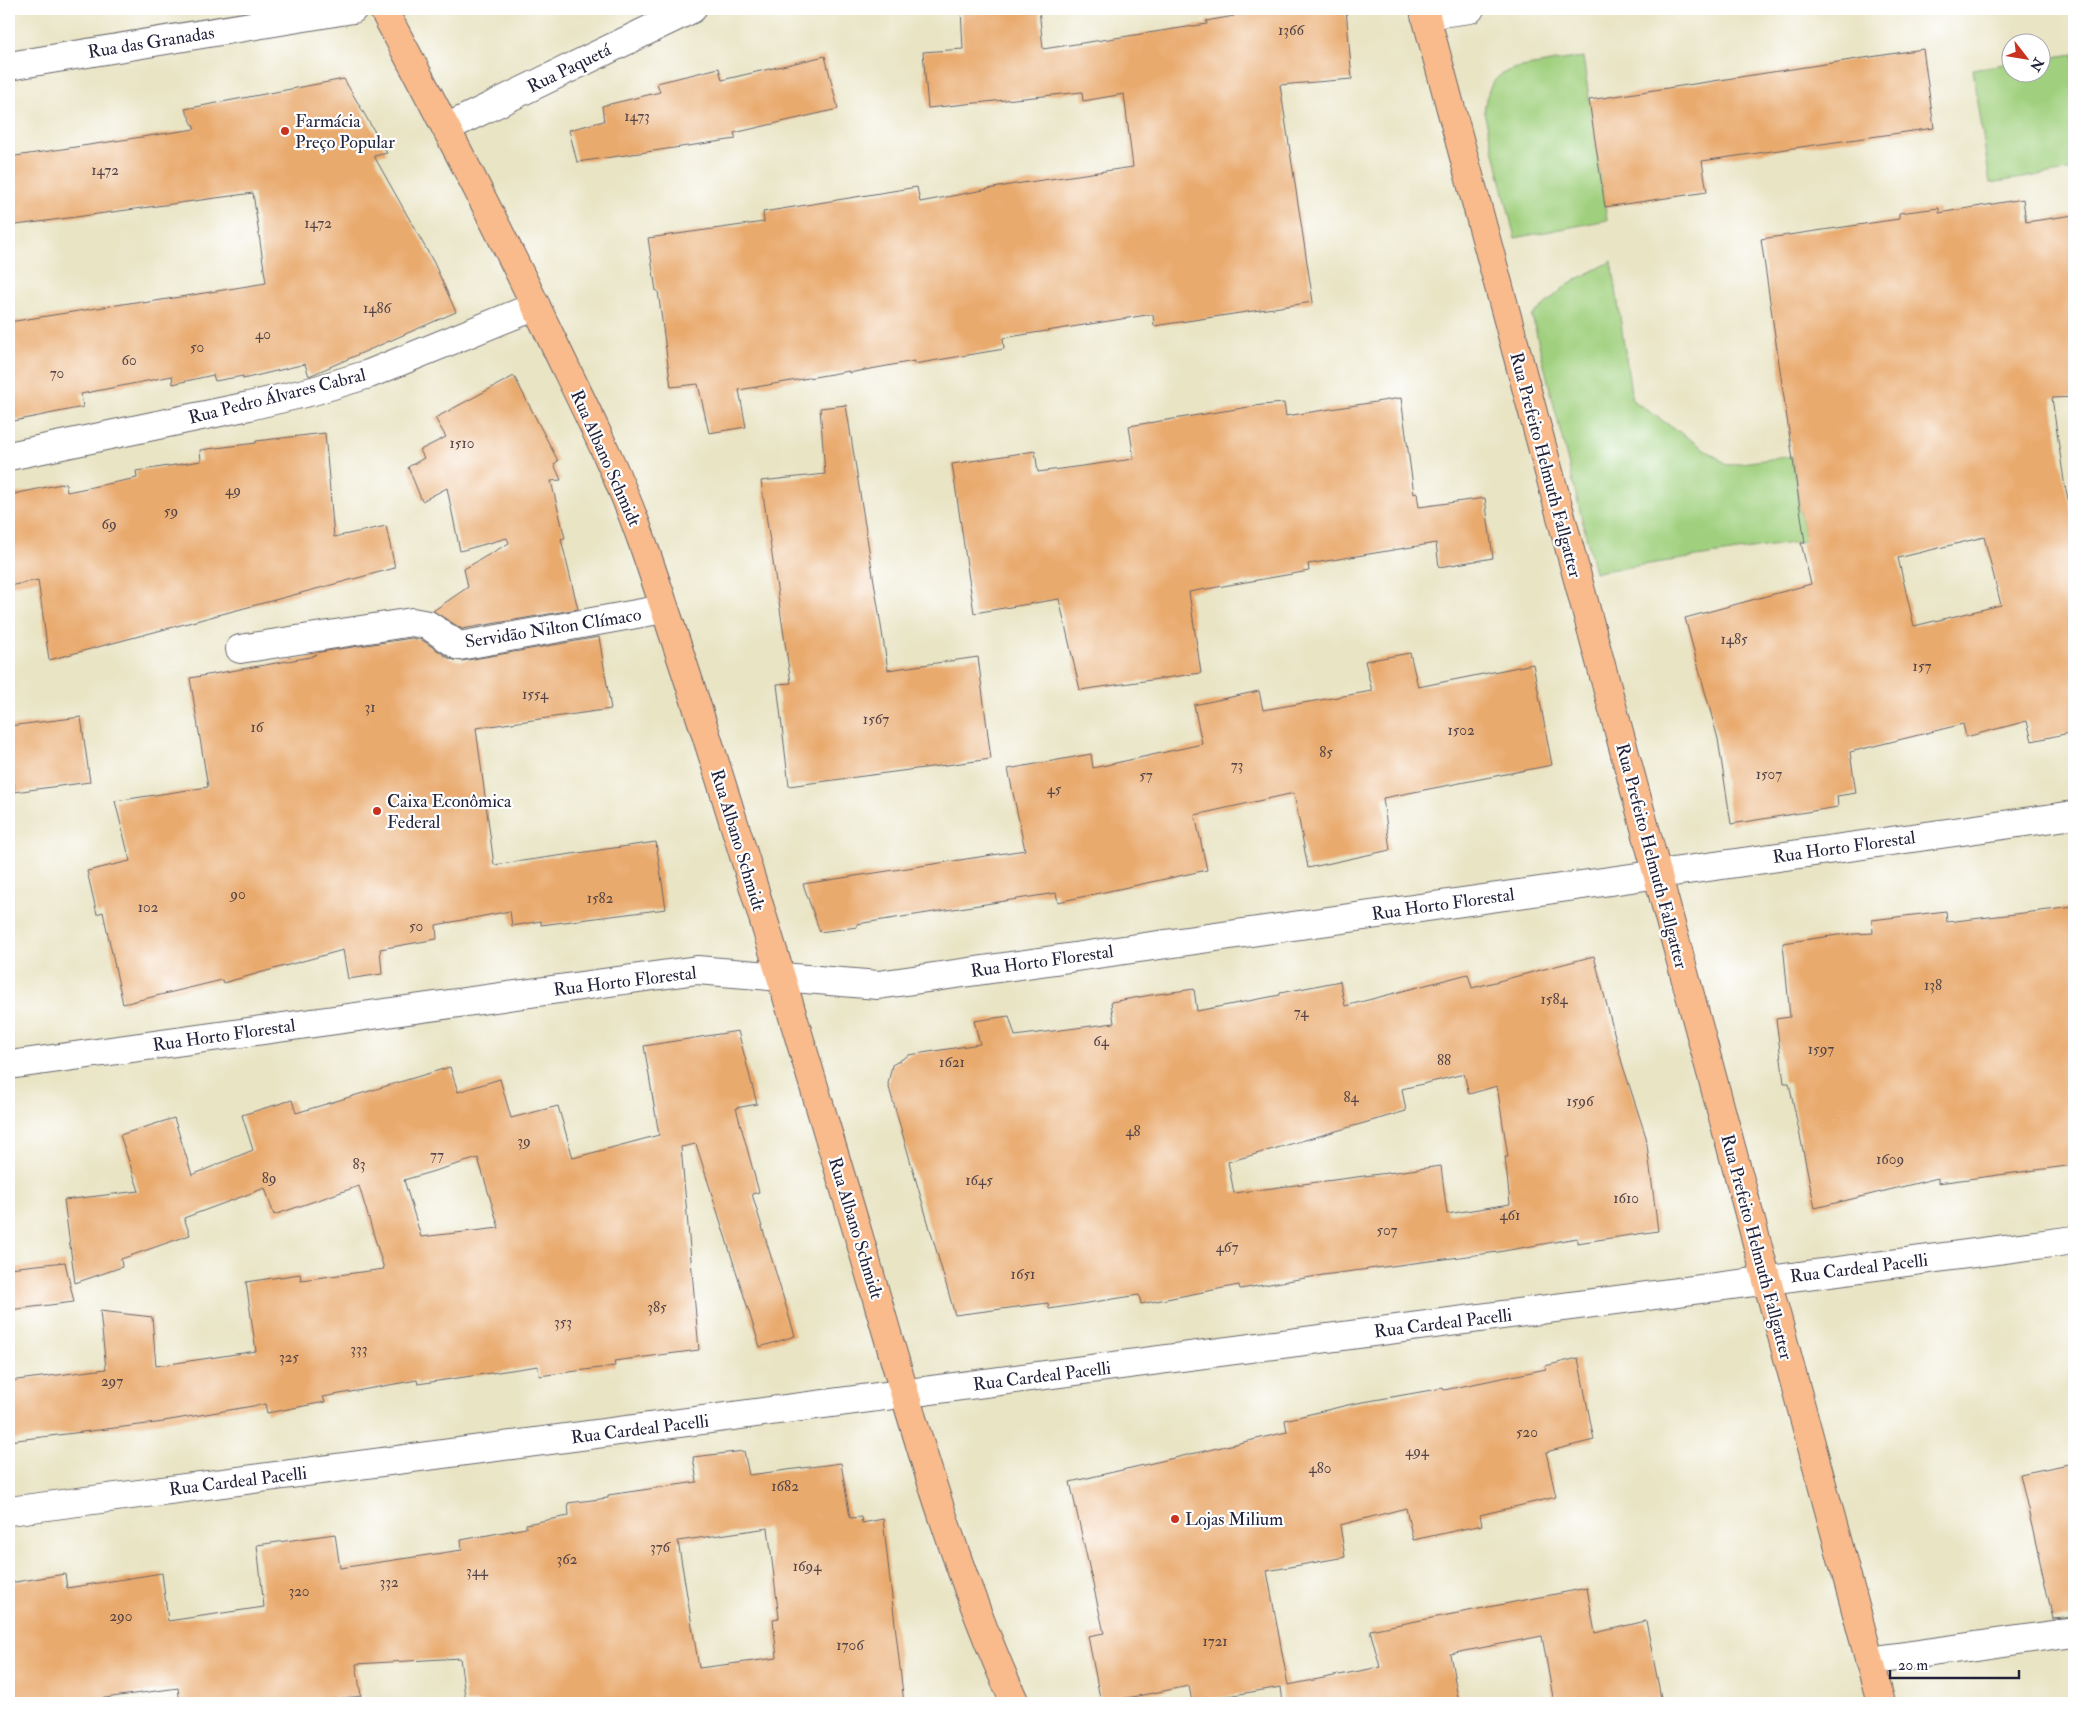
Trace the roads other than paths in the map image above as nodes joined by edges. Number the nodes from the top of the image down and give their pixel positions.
1 (353, 9) edge
2 (383, 9) edge
3 (692, 9) edge
4 (1470, 9) edge
5 (1424, 12) edge
6 (9, 66) edge
7 (446, 128) junction
8 (536, 306) junction
9 (9, 456) edge
10 (664, 609) junction
11 (240, 649) dead end
12 (2074, 815) edge
13 (1656, 873) junction
14 (781, 976) junction
15 (9, 1065) edge
16 (2074, 1240) edge
17 (1766, 1281) junction
18 (904, 1394) junction
19 (9, 1512) edge
20 (2074, 1632) edge
21 (1869, 1662) junction
22 (1015, 1703) edge
23 (1880, 1703) edge

1 - 6 street, Rua das Granadas
2 - 7 main road, Rua Albano Schmidt
3 - 7 street, Rua Paquetá
4 - 5 street
5 - 13 main road, Rua Prefeito Helmuth Fallgatter
7 - 8 main road, Rua Albano Schmidt
8 - 9 street, Rua Pedro Álvares Cabral
8 - 10 main road, Rua Albano Schmidt
10 - 11 street, Servidão Nilton Clímaco
10 - 14 main road, Rua Albano Schmidt
12 - 13 street, Rua Horto Florestal
13 - 14 street, Rua Horto Florestal
13 - 17 main road, Rua Prefeito Helmuth Fallgatter
14 - 15 street, Rua Horto Florestal
14 - 18 main road, Rua Albano Schmidt
16 - 17 street, Rua Cardeal Pacelli
17 - 18 street, Rua Cardeal Pacelli
17 - 21 main road, Rua Prefeito Helmuth Fallgatter
18 - 19 street, Rua Cardeal Pacelli
18 - 22 main road, Rua Albano Schmidt
20 - 21 street
21 - 23 main road, Rua Prefeito Helmuth Fallgatter

